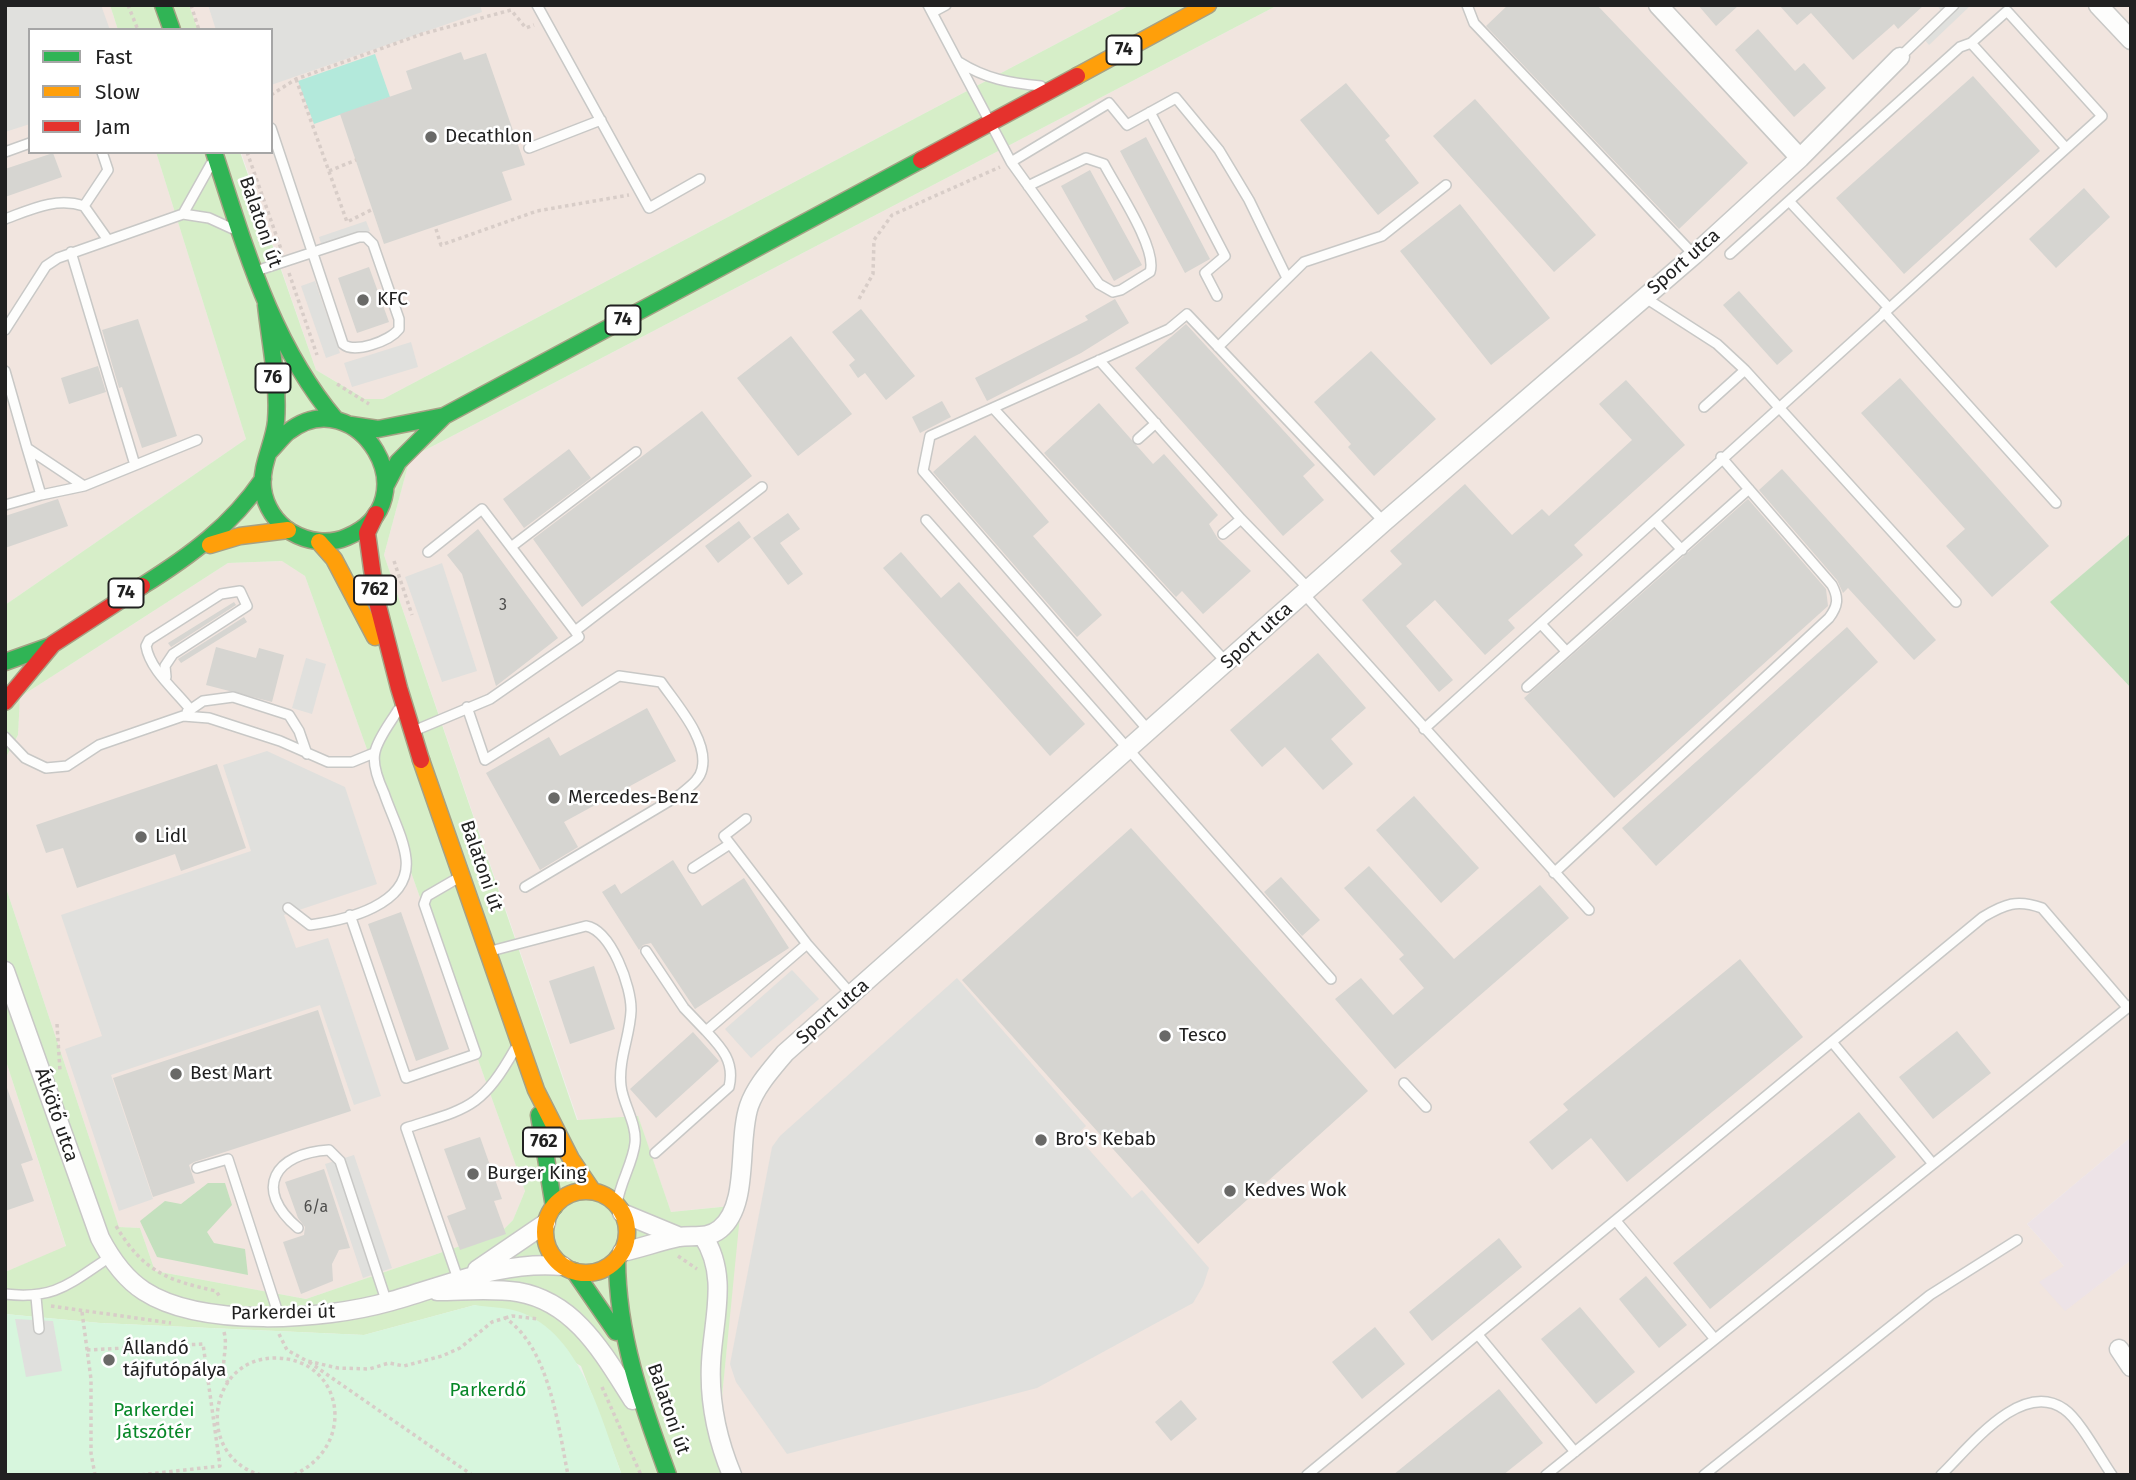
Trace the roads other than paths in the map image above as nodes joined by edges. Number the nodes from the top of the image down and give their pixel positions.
1 (537, 5) edge
2 (946, 5) edge
3 (1208, 5) edge
4 (1467, 5) edge
5 (1658, 5) edge
6 (2098, 5) edge
7 (164, 6) edge
8 (1951, 6) edge
9 (931, 9) edge
10 (171, 28) edge
11 (2131, 40) edge
12 (1971, 44) junction
13 (1900, 57) joint
14 (959, 61) junction
15 (1054, 88) junction
16 (1150, 112) junction
17 (601, 120) junction
18 (988, 123) junction
19 (273, 134) edge
20 (28, 144) edge
21 (529, 148) dead end
22 (2066, 148) junction
23 (5, 152) edge
24 (103, 154) edge
25 (215, 154) edge
26 (1800, 158) junction
27 (1011, 162) junction
28 (699, 180) dead end
29 (1446, 185) dead end
30 (1028, 186) junction
31 (1789, 201) junction
32 (85, 206) junction
33 (183, 214) junction
34 (5, 219) edge
35 (242, 233) junction
36 (108, 240) junction
37 (71, 252) junction
38 (311, 253) junction
39 (1730, 254) dead end
40 (1694, 255) junction
41 (255, 271) junction
42 (1287, 278) junction
43 (1217, 296) dead end
44 (1644, 297) junction
45 (266, 305) junction
46 (1886, 310) junction
47 (5, 330) edge
48 (1218, 347) junction
49 (1099, 360) junction
50 (5, 370) edge
51 (1745, 370) junction
52 (1779, 406) junction
53 (1703, 407) dead end
54 (993, 408) junction
55 (444, 416) junction
56 (343, 422) junction
57 (1156, 423) junction
58 (1138, 439) dead end
59 (197, 440) dead end
60 (27, 448) junction
61 (270, 451) junction
62 (636, 452) dead end
63 (1721, 457) junction
64 (135, 465) junction
65 (263, 479) junction
66 (386, 485) junction
67 (84, 486) junction
68 (762, 486) dead end
69 (1749, 489) junction
70 (41, 495) junction
71 (2056, 503) dead end
72 (5, 505) edge
73 (376, 514) junction
74 (1241, 519) junction
75 (926, 520) dead end
76 (1655, 521) junction
77 (1384, 522) junction
78 (288, 530) junction
79 (1223, 534) dead end
80 (319, 541) junction
81 (204, 547) junction
82 (511, 547) junction
83 (1682, 550) junction
84 (428, 552) dead end
85 (1306, 591) junction
86 (1956, 602) dead end
87 (1541, 624) junction
88 (575, 631) junction
89 (52, 645) junction
90 (1566, 651) junction
91 (5, 662) edge
92 (1227, 663) junction
93 (391, 667) junction
94 (166, 677) junction
95 (1527, 687) dead end
96 (5, 702) edge
97 (403, 702) junction
98 (467, 707) junction
99 (186, 712) junction
100 (1424, 729) junction
101 (412, 731) junction
102 (1149, 731) junction
103 (5, 737) edge
104 (1127, 750) junction
105 (374, 753) junction
106 (307, 754) junction
107 (746, 819) dead end
108 (730, 844) junction
109 (693, 868) dead end
110 (1554, 873) junction
111 (462, 876) junction
112 (525, 887) dead end
113 (288, 908) dead end
114 (1589, 910) dead end
115 (350, 915) junction
116 (807, 944) junction
117 (488, 951) junction
118 (646, 951) dead end
119 (5, 971) edge
120 (1331, 979) dead end
121 (852, 995) junction
122 (2129, 1006) edge
123 (706, 1031) junction
124 (519, 1041) junction
125 (1832, 1042) junction
126 (532, 1078) junction
127 (1404, 1083) dead end
128 (1426, 1107) dead end
129 (655, 1153) dead end
130 (1933, 1164) junction
131 (197, 1168) dead end
132 (592, 1191) junction
133 (619, 1208) junction
134 (550, 1215) junction
135 (1616, 1221) junction
136 (298, 1228) dead end
137 (704, 1236) junction
138 (680, 1237) junction
139 (2017, 1240) dead end
140 (619, 1256) junction
141 (110, 1257) junction
142 (569, 1268) junction
143 (463, 1277) junction
144 (423, 1291) junction
145 (5, 1294) edge
146 (36, 1297) junction
147 (387, 1303) junction
148 (279, 1316) junction
149 (39, 1329) dead end
150 (1479, 1336) junction
151 (1714, 1338) junction
152 (2119, 1349) dead end
153 (628, 1356) junction
154 (2131, 1367) edge
155 (652, 1429) junction
156 (1575, 1452) junction
157 (1549, 1474) edge
158 (668, 1475) edge
159 (732, 1475) edge
160 (1307, 1475) edge
161 (1704, 1475) edge
162 (1941, 1475) edge
163 (2112, 1475) edge

1 - 17 lane
2 - 9 lane
3 - 15 main road, 74
4 - 40 lane
5 - 26 street
6 - 11 street
7 - 10 main road
8 - 13 lane
9 - 14 lane
12 - 22 lane
12 - 22 lane
12 - 31 lane
13 - 26 street, Sport utca
14 - 15 lane
14 - 18 lane
15 - 18 main road, 74
16 - 27 lane
16 - 42 lane
16 - 43 lane
17 - 21 lane
17 - 28 lane
18 - 27 lane
18 - 55 main road, 74
19 - 38 lane
20 - 23 lane
22 - 46 lane
24 - 32 lane
25 - 33 lane
25 - 35 main road, Balatoni út / 76
26 - 40 street, Sport utca
27 - 30 lane
29 - 42 lane
30 - 30 lane
31 - 39 lane
31 - 46 lane
32 - 34 lane
32 - 36 lane
33 - 35 lane
33 - 36 lane
35 - 41 main road, Balatoni út / 76
36 - 37 lane
37 - 47 lane
37 - 64 lane
38 - 38 lane
38 - 41 lane
40 - 44 street, Sport utca
41 - 45 main road, Balatoni út / 76
42 - 48 lane
44 - 51 lane
44 - 77 street, Sport utca
45 - 56 main road, 76
45 - 61 main road, 76
46 - 52 lane
46 - 71 lane
48 - 49 lane
48 - 77 lane
49 - 54 lane
49 - 57 lane
50 - 60 lane
51 - 52 lane
51 - 53 lane
52 - 63 lane
52 - 86 lane
54 - 92 lane
54 - 102 lane
55 - 56 main road, 74
55 - 66 main road, 74
56 - 61 main road, 74
56 - 66 main road
57 - 58 lane
57 - 74 lane
59 - 64 lane
60 - 67 lane
60 - 70 lane
61 - 65 main road, 74
62 - 82 lane
63 - 69 lane
63 - 76 lane
64 - 67 lane
65 - 78 main road, 74
65 - 81 main road, 74
66 - 73 main road, 74
67 - 70 lane
68 - 88 lane
69 - 83 lane
69 - 110 lane
70 - 72 lane
73 - 80 main road
73 - 93 main road, Balatoni út / 762
74 - 79 lane
74 - 85 lane
75 - 104 lane
76 - 83 lane
76 - 87 lane
77 - 85 street, Sport utca
78 - 80 main road, 74
78 - 81 main road, 74
80 - 93 main road, Balatoni út / 762
81 - 89 main road, 74
82 - 84 lane
82 - 88 lane
83 - 90 lane
85 - 92 street, Sport utca
85 - 100 lane
87 - 90 lane
87 - 100 lane
88 - 98 lane
89 - 91 main road, 74
89 - 96 main road, 74
90 - 95 lane
92 - 102 street, Sport utca
93 - 97 main road, Balatoni út / 762
94 - 94 lane
94 - 99 lane
97 - 101 main road, Balatoni út / 762
97 - 105 lane
98 - 101 lane
98 - 112 lane
99 - 103 lane
99 - 106 lane
99 - 106 lane
100 - 110 lane
101 - 111 main road, Balatoni út / 762
102 - 104 street, Sport utca
104 - 120 lane
104 - 121 street, Sport utca
105 - 106 lane
105 - 115 lane
107 - 108 lane
108 - 109 lane
108 - 116 lane
110 - 114 lane
111 - 115 lane
111 - 117 main road, Balatoni út / 762
113 - 115 lane
116 - 121 lane
116 - 123 lane
117 - 124 main road, Balatoni út / 762
117 - 133 lane
118 - 123 lane
119 - 141 street, Átkötő utca
121 - 137 street, Sport utca
122 - 125 lane
122 - 130 lane
123 - 129 lane
124 - 126 main road, Balatoni út / 762
124 - 143 lane
125 - 130 lane
125 - 135 lane
126 - 132 main road, Balatoni út / 762
126 - 134 main road, Balatoni út / 762
127 - 128 lane
130 - 151 lane
131 - 148 lane
132 - 133 main road
132 - 134 main road
133 - 138 street
133 - 140 main road, Balatoni út / 762
134 - 142 main road, Balatoni út / 762
134 - 143 street, Parkerdei út
135 - 150 lane
135 - 151 lane
136 - 147 lane
137 - 138 street
137 - 159 street
138 - 140 street
139 - 161 lane
140 - 142 main road
140 - 153 main road, Balatoni út / 762
141 - 146 lane
141 - 148 street, Parkerdei út
142 - 143 street, Parkerdei út
142 - 153 main road, Balatoni út / 762
143 - 144 street, Parkerdei út
144 - 147 street, Parkerdei út
144 - 155 street
145 - 146 lane
146 - 149 lane
147 - 148 street, Parkerdei út
150 - 156 lane
150 - 160 lane
151 - 156 lane
152 - 154 street
153 - 155 main road, Balatoni út / 762
155 - 158 main road, Balatoni út / 762
156 - 157 lane
162 - 163 lane

